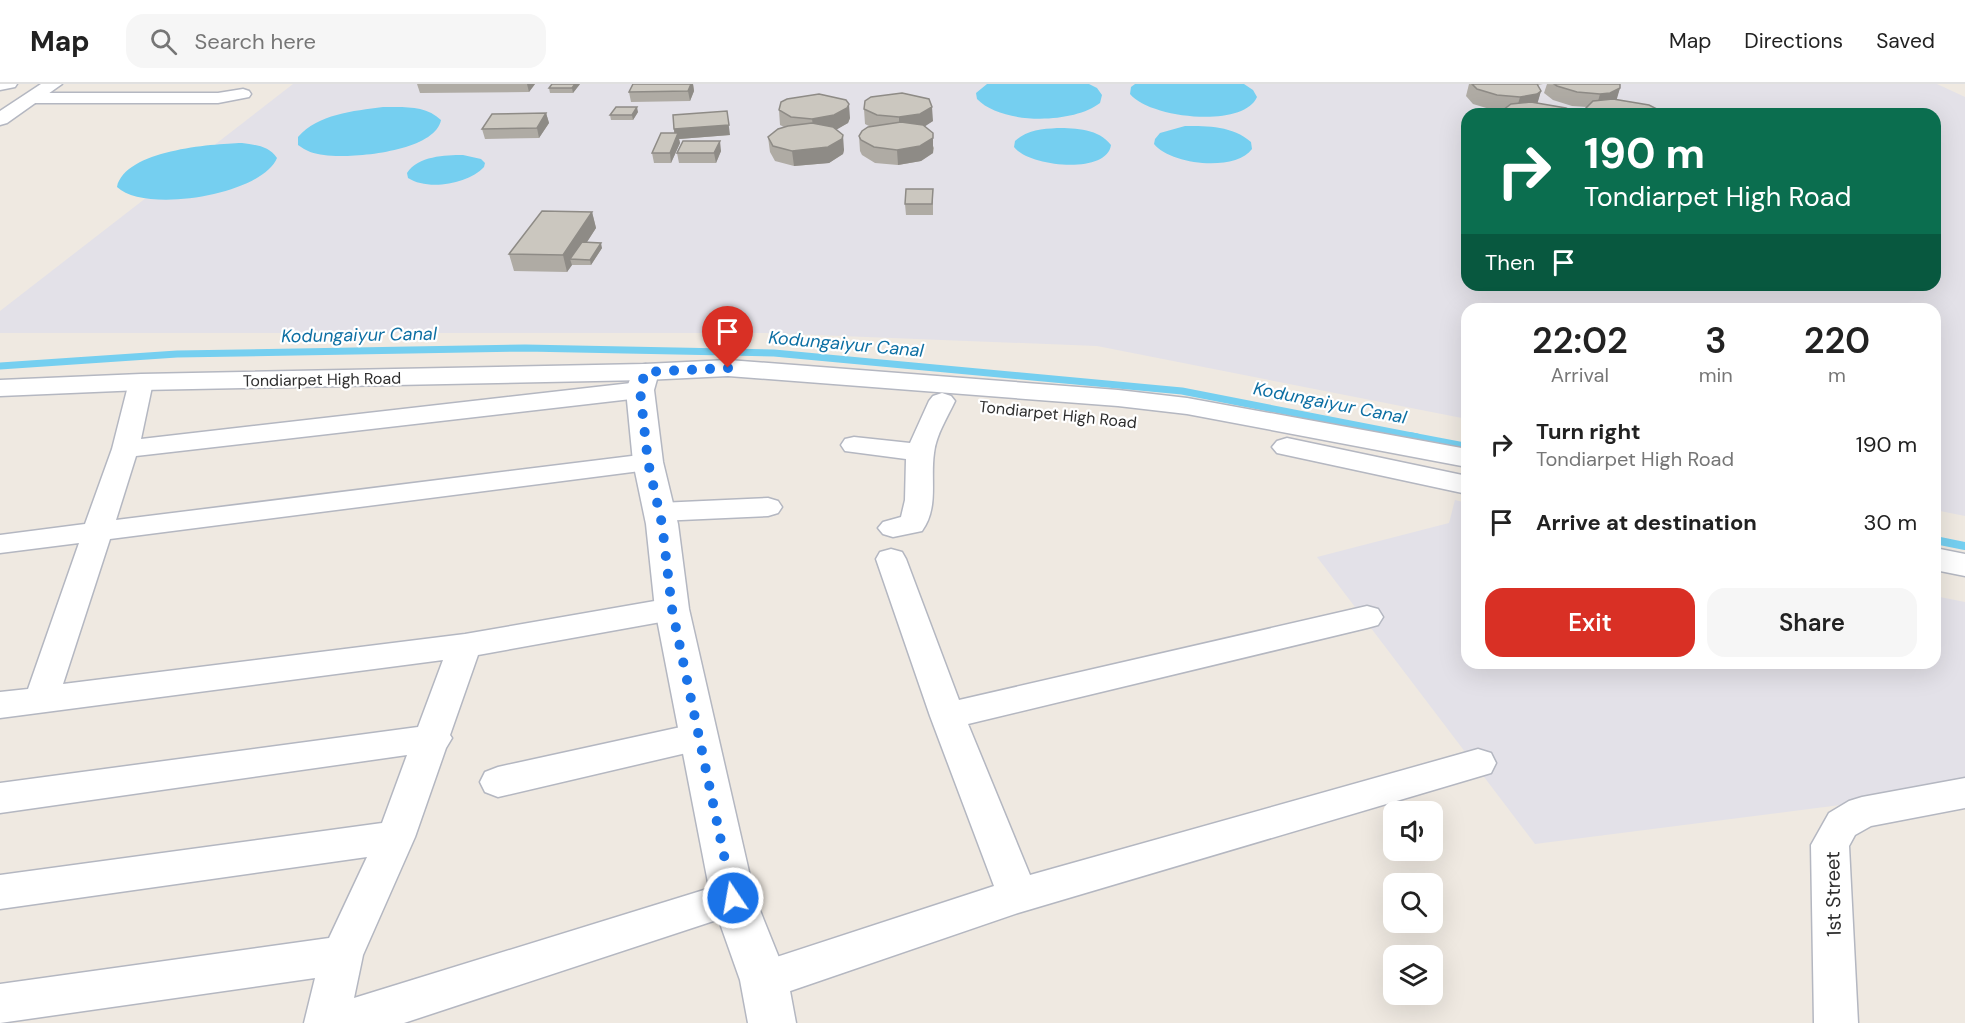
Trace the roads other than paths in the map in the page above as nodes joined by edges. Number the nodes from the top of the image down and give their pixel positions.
1 (0, 84) edge
2 (9, 84) edge
3 (54, 84) edge
4 (243, 94) dead end
5 (34, 98) junction
6 (0, 119) edge
7 (643, 381) junction
8 (141, 382) junction
9 (0, 388) edge
10 (942, 401) junction
11 (854, 444) dead end
12 (125, 448) junction
13 (920, 452) junction
14 (1461, 457) edge
15 (648, 462) junction
16 (1461, 484) edge
17 (768, 507) dead end
18 (659, 512) junction
19 (97, 532) junction
20 (0, 544) edge
21 (1941, 559) edge
22 (1965, 565) edge
23 (1941, 583) edge
24 (1965, 588) edge
25 (672, 609) junction
26 (1367, 617) dead end
27 (465, 646) junction
28 (41, 700) junction
29 (0, 705) edge
30 (947, 716) junction
31 (699, 737) junction
32 (434, 738) junction
33 (1478, 763) dead end
34 (498, 782) dead end
35 (1965, 793) edge
36 (0, 798) edge
37 (396, 837) junction
38 (0, 892) edge
39 (1018, 896) junction
40 (733, 898) junction
41 (342, 955) junction
42 (764, 980) junction
43 (0, 1004) edge
44 (326, 1023) edge
45 (340, 1023) edge
46 (772, 1023) edge
47 (1836, 1023) edge

1 - 2 street
3 - 5 main road
4 - 5 street
5 - 6 main road
7 - 8 main road, Tondiarpet High Road
7 - 10 main road, Tondiarpet High Road
7 - 12 street
7 - 14 main road, Tondiarpet High Road
7 - 15 main road
8 - 9 main road, Tondiarpet High Road
8 - 12 street
10 - 13 street
10 - 16 main road, Tondiarpet High Road
11 - 13 street
12 - 19 street
13 - 30 street
15 - 18 main road
15 - 19 street
17 - 18 street
18 - 25 main road
19 - 20 street
19 - 28 street
21 - 22 main road
23 - 24 main road
25 - 27 street
25 - 31 main road
26 - 30 street
27 - 28 street
27 - 32 street
28 - 29 street
30 - 39 street
31 - 34 street
31 - 40 main road
32 - 36 street
32 - 37 street
33 - 39 street
35 - 47 street, 1st Street
37 - 38 street
37 - 41 street
39 - 42 street
40 - 42 main road
40 - 45 street
41 - 43 street
41 - 44 street
42 - 46 main road

